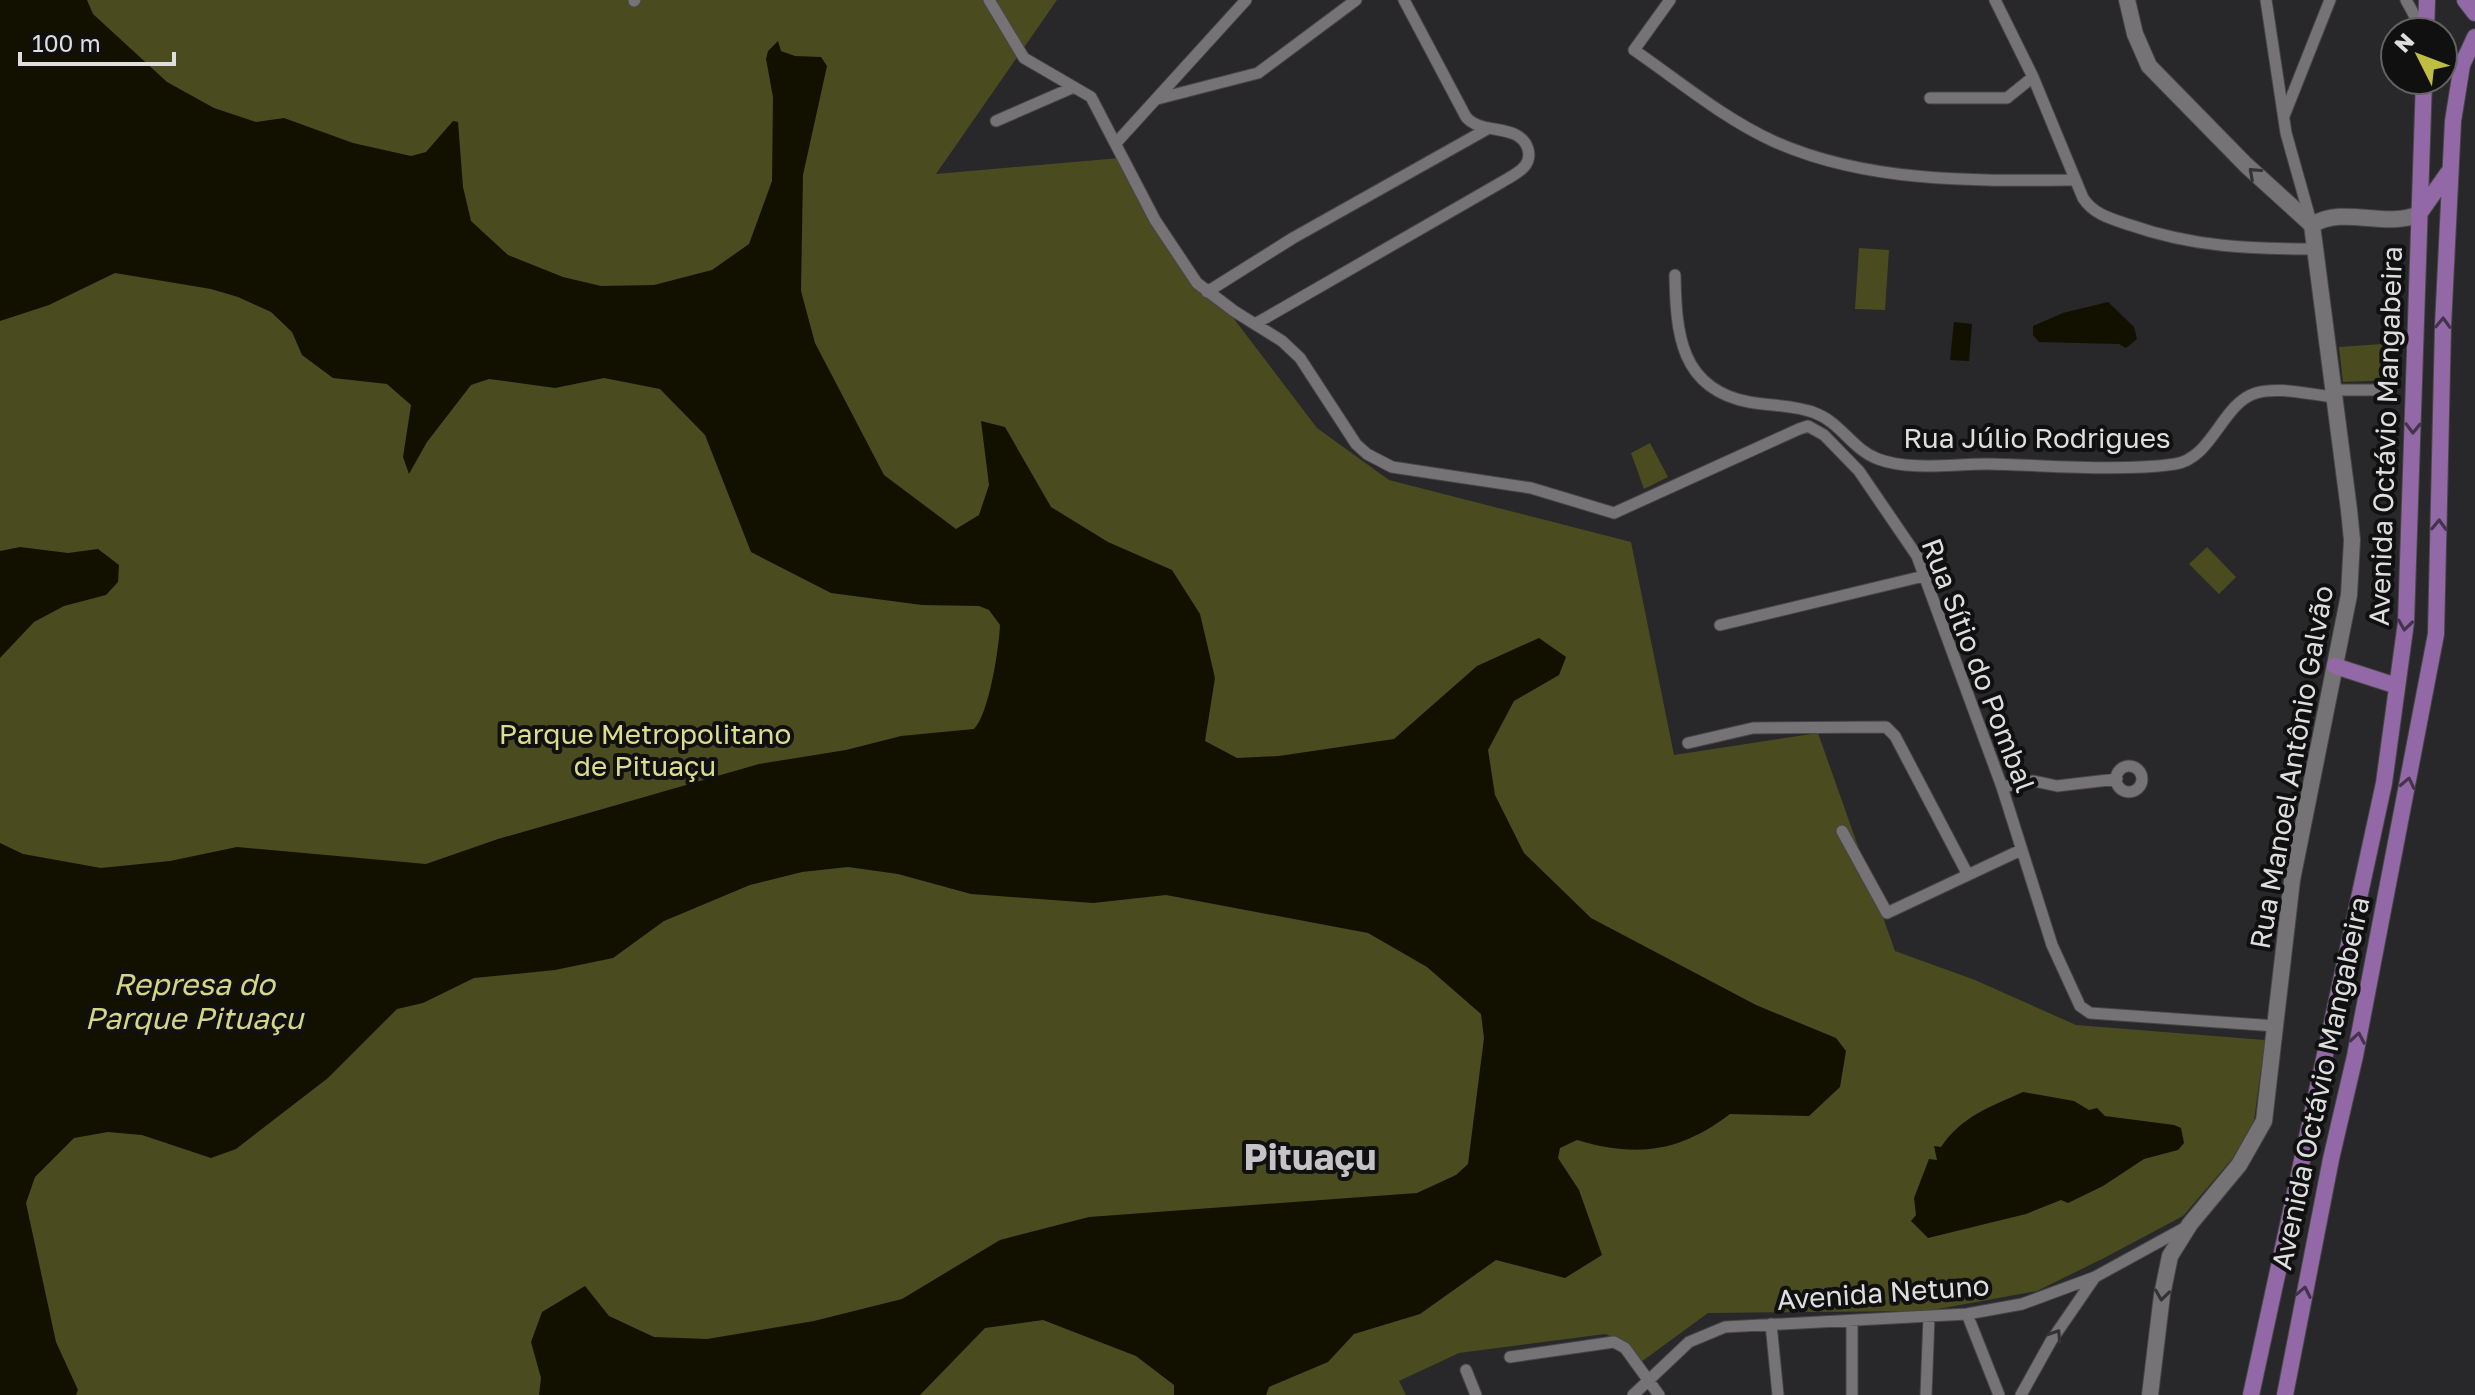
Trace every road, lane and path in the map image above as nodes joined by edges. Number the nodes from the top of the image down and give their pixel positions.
1 (989, 0) edge
2 (1246, 0) edge
3 (1356, 0) edge
4 (1404, 0) edge
5 (1670, 0) edge
6 (1995, 0) edge
7 (2127, 0) edge
8 (2266, 0) edge
9 (2330, 0) edge
10 (2465, 0) edge
11 (2475, 13) edge
12 (2475, 37) edge
13 (2033, 77) junction
14 (1074, 87) junction
15 (2423, 96) edge
16 (1930, 98) dead end
17 (1157, 99) junction
18 (2284, 117) junction
19 (996, 121) dead end
20 (1489, 128) junction
21 (1116, 143) junction
22 (2450, 168) junction
23 (2074, 180) junction
24 (2419, 214) junction
25 (2312, 225) junction
26 (2316, 249) junction
27 (1675, 275) dead end
28 (1207, 292) junction
29 (1255, 324) junction
30 (2390, 390) dead end
31 (2334, 394) junction
32 (1924, 576) junction
33 (1720, 625) dead end
34 (2400, 656) junction
35 (2335, 666) junction
36 (2370, 676) junction
37 (2397, 686) junction
38 (1688, 743) dead end
39 (2117, 779) dead end
40 (2002, 787) junction
41 (1842, 831) dead end
42 (2021, 850) junction
43 (1968, 875) junction
44 (2276, 1026) junction
45 (2190, 1224) junction
46 (2095, 1277) junction
47 (1967, 1314) junction
48 (1929, 1317) junction
49 (1852, 1321) junction
50 (1771, 1324) junction
51 (1510, 1357) dead end
52 (1466, 1370) dead end
53 (1649, 1382) junction
54 (1476, 1395) edge
55 (1633, 1395) edge
56 (1659, 1395) edge
57 (1778, 1395) edge
58 (1852, 1395) edge
59 (1926, 1395) edge
60 (1999, 1395) edge
61 (2021, 1395) edge
62 (2150, 1395) edge
63 (2251, 1395) edge
64 (2285, 1395) edge

1 - 14 street, Rua Sítio do Pombal
2 - 17 street
3 - 17 street
4 - 20 street
5 - 23 street
6 - 13 street
25 -> 7 street
8 - 18 street
9 - 18 street
10 - 11 main road
12 - 22 main road, Avenida Octávio Mangabeira
13 - 16 street
13 - 23 street
14 - 19 street
14 - 21 street, Rua Sítio do Pombal
15 - 24 main road, Avenida Octávio Mangabeira
17 - 21 street
18 - 25 street
20 - 28 street
20 - 29 street
21 - 28 street, Rua Sítio do Pombal
22 - 24 main road
64 -> 22 main road, Avenida Octávio Mangabeira
23 - 26 street
24 - 25 street
24 -> 34 main road, Avenida Octávio Mangabeira
25 - 26 street, Rua Manoel Antônio Galvão
26 - 31 street, Rua Manoel Antônio Galvão
27 - 31 street, Rua Júlio Rodrigues
28 - 29 street, Rua Sítio do Pombal
29 - 32 street, Rua Sítio do Pombal
30 - 31 street
31 - 35 street, Rua Manoel Antônio Galvão
32 - 33 street
32 - 40 street, Rua Sítio do Pombal
34 - 36 main road
34 - 37 main road, Avenida Octávio Mangabeira
35 - 36 main road
35 - 44 street, Rua Manoel Antônio Galvão
36 - 37 main road
37 - 63 main road, Avenida Octávio Mangabeira
38 - 43 street
39 - 40 street
40 - 42 street, Rua Sítio do Pombal
41 - 43 street
42 - 43 street
42 - 44 street, Rua Sítio do Pombal
44 - 45 street, Rua Manoel Antônio Galvão
45 - 46 street, Avenida Netuno
45 -> 62 street, Rua Manoel Antônio Galvão
46 - 47 street, Avenida Netuno
61 -> 46 street
47 - 48 street, Avenida Netuno
47 - 60 street
48 - 49 street, Avenida Netuno
48 - 59 street
49 - 50 street, Avenida Netuno
49 - 58 street
50 - 53 street, Avenida Netuno
50 - 57 street
51 - 53 street
52 - 54 street
53 - 55 street, Avenida Netuno
53 - 56 street

